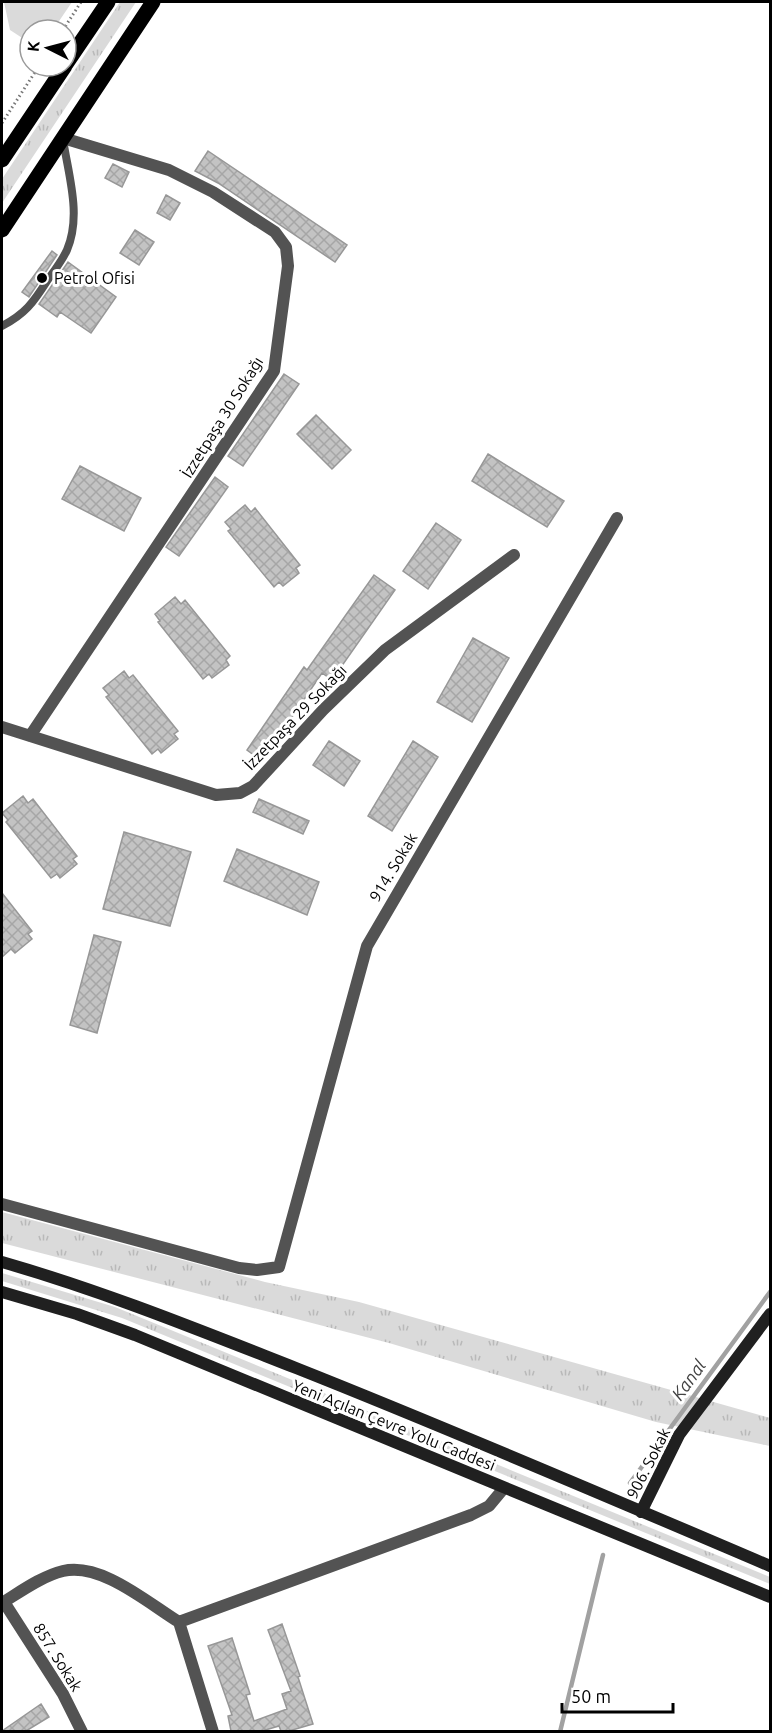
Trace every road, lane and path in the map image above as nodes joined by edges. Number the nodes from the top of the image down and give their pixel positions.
1 (81, 2) edge
2 (108, 2) edge
3 (153, 2) edge
4 (71, 18) edge
5 (78, 46) edge
6 (31, 78) edge
7 (56, 78) edge
8 (2, 123) edge
9 (63, 138) junction
10 (2, 160) edge
11 (2, 230) edge
12 (2, 326) edge
13 (617, 519) dead end
14 (514, 555) dead end
15 (2, 727) edge
16 (30, 736) junction
17 (2, 1204) edge
18 (2, 1262) edge
19 (2, 1292) edge
20 (771, 1314) edge
21 (504, 1488) junction
22 (642, 1512) junction
23 (771, 1566) edge
24 (771, 1598) edge
25 (3, 1602) edge
26 (179, 1622) junction
27 (82, 1731) edge
28 (213, 1731) edge

1 - 4 path
2 - 5 main road
3 - 9 main road
6 - 8 path
7 - 10 main road
9 - 11 main road
9 - 12 lane
9 - 16 street, İzzetpaşa 30 Sokağı
13 - 17 street, 914. Sokak
14 - 16 street, İzzetpaşa 29 Sokağı
15 - 16 street, İzzetpaşa 29 Sokağı
18 - 22 main road, Yeni Açılan Çevre Yolu Caddesi
19 - 21 main road, Yeni Açılan Çevre Yolu Caddesi
20 - 22 main road, 906. Sokak
21 - 24 main road, Yeni Açılan Çevre Yolu Caddesi
21 - 26 street
22 - 23 main road, Yeni Açılan Çevre Yolu Caddesi
25 - 26 street
25 - 27 street, 857. Sokak
26 - 28 street

